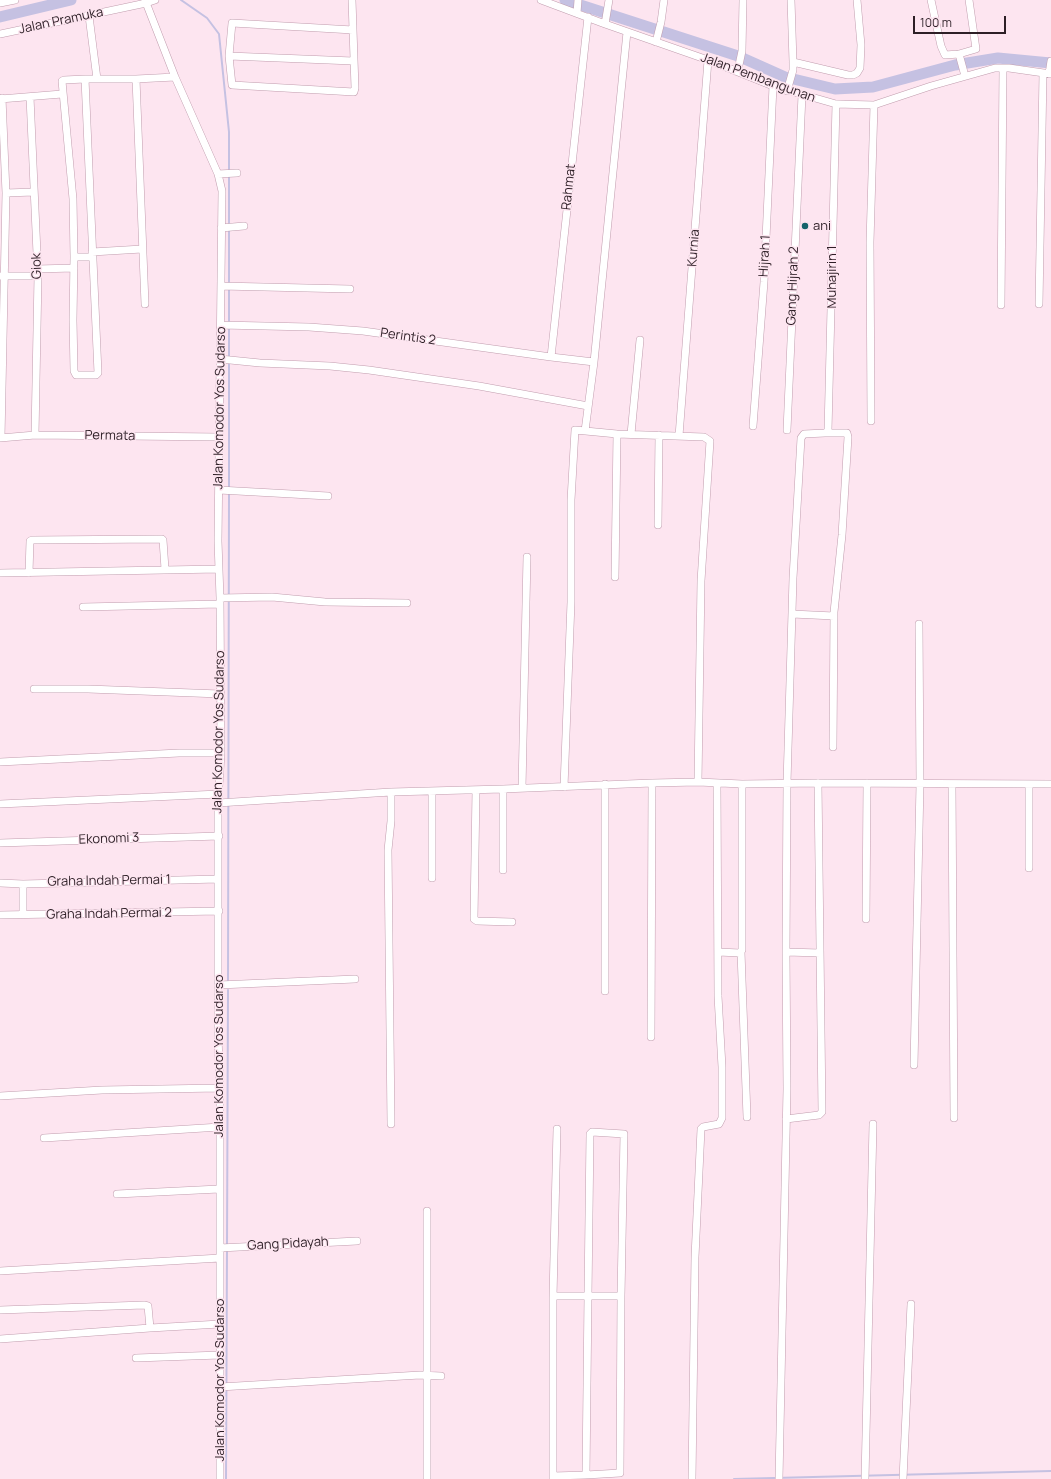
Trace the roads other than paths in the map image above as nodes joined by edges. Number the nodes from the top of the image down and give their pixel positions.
1 (15, 0) edge
2 (155, 0) edge
3 (352, 0) edge
4 (541, 0) edge
5 (664, 0) edge
6 (743, 0) edge
7 (791, 0) edge
8 (856, 0) edge
9 (931, 0) edge
10 (969, 0) edge
11 (609, 1) edge
12 (145, 2) edge
13 (0, 3) edge
14 (577, 7) edge
15 (89, 16) junction
16 (588, 17) junction
17 (605, 21) junction
18 (352, 30) junction
19 (627, 32) junction
20 (0, 34) edge
21 (657, 39) junction
22 (229, 56) junction
23 (960, 57) junction
24 (708, 60) junction
25 (353, 61) junction
26 (1051, 61) edge
27 (793, 62) junction
28 (737, 68) junction
29 (1003, 68) junction
30 (964, 73) junction
31 (1048, 74) edge
32 (175, 76) junction
33 (85, 79) junction
34 (97, 79) junction
35 (136, 79) junction
36 (772, 86) junction
37 (787, 91) junction
38 (62, 94) junction
39 (802, 95) junction
40 (30, 97) junction
41 (1, 98) edge
42 (836, 104) junction
43 (874, 105) junction
44 (235, 173) dead end
45 (221, 174) junction
46 (34, 192) junction
47 (6, 193) junction
48 (244, 226) dead end
49 (223, 228) junction
50 (142, 249) junction
51 (92, 254) junction
52 (74, 257) junction
53 (74, 268) junction
54 (38, 272) junction
55 (2, 276) edge
56 (224, 285) junction
57 (350, 289) dead end
58 (145, 304) dead end
59 (1039, 304) dead end
60 (1001, 305) dead end
61 (224, 325) junction
62 (640, 340) dead end
63 (551, 357) junction
64 (223, 359) junction
65 (594, 362) junction
66 (588, 406) junction
67 (871, 421) dead end
68 (753, 426) dead end
69 (787, 430) dead end
70 (585, 431) junction
71 (825, 433) junction
72 (617, 434) junction
73 (631, 434) junction
74 (35, 435) junction
75 (659, 435) junction
76 (679, 436) junction
77 (219, 437) junction
78 (0, 438) edge
79 (222, 490) junction
80 (328, 496) dead end
81 (658, 526) dead end
82 (527, 556) dead end
83 (165, 569) junction
84 (219, 569) junction
85 (0, 573) edge
86 (29, 573) junction
87 (615, 577) dead end
88 (222, 600) junction
89 (407, 603) dead end
90 (83, 606) dead end
91 (792, 614) junction
92 (834, 616) junction
93 (919, 624) dead end
94 (34, 689) dead end
95 (220, 694) junction
96 (834, 747) dead end
97 (221, 753) junction
98 (0, 762) edge
99 (698, 782) junction
100 (652, 783) junction
101 (717, 783) junction
102 (787, 783) junction
103 (818, 783) junction
104 (867, 783) junction
105 (605, 784) junction
106 (742, 784) junction
107 (920, 784) junction
108 (952, 784) junction
109 (1029, 784) junction
110 (1051, 784) edge
111 (564, 787) junction
112 (522, 788) junction
113 (476, 790) junction
114 (503, 790) junction
115 (391, 792) junction
116 (432, 792) junction
117 (219, 794) junction
118 (221, 803) junction
119 (0, 804) edge
120 (219, 836) junction
121 (0, 843) edge
122 (1029, 868) dead end
123 (503, 870) dead end
124 (432, 878) dead end
125 (218, 879) junction
126 (0, 883) edge
127 (23, 884) junction
128 (219, 911) junction
129 (23, 915) junction
130 (0, 916) edge
131 (866, 919) dead end
132 (512, 922) dead end
133 (718, 952) junction
134 (741, 952) junction
135 (786, 952) junction
136 (820, 953) junction
137 (355, 979) dead end
138 (219, 986) junction
139 (604, 991) dead end
140 (651, 1037) dead end
141 (914, 1065) dead end
142 (220, 1088) junction
143 (0, 1096) edge
144 (747, 1117) dead end
145 (954, 1118) dead end
146 (786, 1119) junction
147 (391, 1124) dead end
148 (873, 1124) dead end
149 (220, 1127) junction
150 (557, 1129) dead end
151 (44, 1138) dead end
152 (220, 1189) junction
153 (117, 1194) dead end
154 (427, 1211) dead end
155 (357, 1241) dead end
156 (222, 1248) junction
157 (220, 1258) junction
158 (0, 1271) edge
159 (553, 1296) junction
160 (588, 1296) junction
161 (621, 1296) junction
162 (911, 1304) dead end
163 (0, 1310) edge
164 (220, 1324) junction
165 (150, 1328) junction
166 (0, 1339) edge
167 (220, 1355) junction
168 (136, 1358) dead end
169 (427, 1375) junction
170 (441, 1376) dead end
171 (221, 1387) junction
172 (586, 1475) junction
173 (692, 1475) edge
174 (778, 1475) edge
175 (620, 1476) edge
176 (427, 1478) edge
177 (553, 1478) edge
178 (220, 1479) edge
179 (865, 1479) edge
180 (902, 1479) edge

1 - 13 street
2 - 12 street
3 - 18 street
4 - 14 street, Jalan Pembangunan
5 - 21 street
6 - 28 street
7 - 27 street
8 - 27 street
9 - 23 street
10 - 23 street
11 - 17 street
12 - 15 street, Jalan Pramuka
12 - 32 street, Jalan Komodor Yos Sudarso
14 - 16 street, Jalan Pembangunan
15 - 20 street, Jalan Pramuka
15 - 34 street
16 - 17 street, Jalan Pembangunan
16 - 63 street, Rahmat
17 - 19 street, Jalan Pembangunan
18 - 22 street
18 - 25 street
19 - 21 street, Jalan Pembangunan
19 - 65 street
21 - 24 street, Jalan Pembangunan
22 - 25 street
22 - 25 street
23 - 30 street
24 - 28 street, Jalan Pembangunan
24 - 76 street, Kurnia
26 - 31 street
27 - 37 street
28 - 36 street, Jalan Pembangunan
29 - 30 street, Jalan Pembangunan
29 - 31 street, Jalan Pembangunan
29 - 60 street
30 - 43 street, Jalan Pembangunan
31 - 59 street
32 - 35 street
32 - 45 street, Jalan Komodor Yos Sudarso
33 - 34 street
33 - 38 street
33 - 51 street
34 - 35 street
35 - 50 street
36 - 37 street, Jalan Pembangunan
36 - 68 street, Hijrah 1
37 - 39 street, Jalan Pembangunan
38 - 40 street
38 - 52 street
39 - 42 street, Jalan Pembangunan
39 - 69 street, Gang Hijrah 2
40 - 41 street
40 - 46 street, Giok
41 - 47 street
42 - 43 street, Jalan Pembangunan
42 - 71 street, Muhajirin 1
43 - 67 street
44 - 45 street
45 - 49 street, Jalan Komodor Yos Sudarso
46 - 47 street
46 - 54 street, Giok
47 - 55 street
48 - 49 street
49 - 56 street, Jalan Komodor Yos Sudarso
50 - 51 street
50 - 58 street
51 - 52 street
51 - 53 street
52 - 53 street
53 - 54 street
54 - 55 street
54 - 74 street, Giok
55 - 78 street
56 - 57 street
56 - 61 street, Jalan Komodor Yos Sudarso
61 - 63 street, Perintis 2
61 - 64 street, Jalan Komodor Yos Sudarso
62 - 73 street
63 - 65 street, Perintis 2
64 - 66 street
64 - 77 street, Jalan Komodor Yos Sudarso
65 - 66 street
66 - 70 street
70 - 72 street
70 - 111 street
71 - 91 street
71 - 92 street
72 - 73 street
72 - 87 street
73 - 75 street
74 - 77 street, Permata
74 - 78 street, Permata
75 - 76 street
75 - 81 street
76 - 99 street
77 - 79 street, Jalan Komodor Yos Sudarso
79 - 80 street
79 - 84 street, Jalan Komodor Yos Sudarso
82 - 112 street
83 - 84 street
83 - 86 street
83 - 86 street
84 - 88 street, Jalan Komodor Yos Sudarso
85 - 86 street
88 - 89 street
88 - 90 street
88 - 95 street, Jalan Komodor Yos Sudarso
91 - 92 street
91 - 102 street
92 - 96 street
93 - 107 street
94 - 95 street
95 - 97 street, Jalan Komodor Yos Sudarso
97 - 98 street
97 - 117 street, Jalan Komodor Yos Sudarso
99 - 100 street
99 - 101 street
100 - 105 street
100 - 140 street
101 - 106 street
101 - 133 street
102 - 103 street
102 - 106 street
102 - 135 street
103 - 104 street
103 - 136 street
104 - 107 street
104 - 131 street
105 - 111 street
105 - 139 street
106 - 134 street
107 - 108 street
107 - 141 street
108 - 109 street
108 - 145 street
109 - 110 street
109 - 122 street
111 - 112 street
112 - 114 street
113 - 114 street
113 - 116 street
113 - 132 street
114 - 123 street
115 - 116 street
115 - 118 street
115 - 147 street
116 - 124 street
117 - 118 street, Jalan Komodor Yos Sudarso
117 - 119 street
118 - 120 street, Jalan Komodor Yos Sudarso
120 - 121 street, Ekonomi 3
120 - 125 street, Jalan Komodor Yos Sudarso
125 - 127 street, Graha Indah Permai 1
125 - 128 street, Jalan Komodor Yos Sudarso
126 - 127 street, Graha Indah Permai 1
127 - 129 street
128 - 129 street, Graha Indah Permai 2
128 - 138 street, Jalan Komodor Yos Sudarso
129 - 130 street, Graha Indah Permai 2
133 - 134 street
133 - 173 street
134 - 144 street
135 - 136 street
135 - 146 street
136 - 146 street
137 - 138 street
138 - 142 street, Jalan Komodor Yos Sudarso
142 - 143 street
142 - 149 street, Jalan Komodor Yos Sudarso
146 - 174 street
148 - 179 street
149 - 151 street
149 - 152 street, Jalan Komodor Yos Sudarso
150 - 159 street
152 - 153 street
152 - 156 street, Jalan Komodor Yos Sudarso
154 - 169 street
155 - 156 street, Gang Pidayah
156 - 157 street, Jalan Komodor Yos Sudarso
157 - 158 street
157 - 164 street, Jalan Komodor Yos Sudarso
159 - 160 street
159 - 177 street
160 - 161 street
160 - 161 street
160 - 172 street
161 - 175 street
162 - 180 street
163 - 165 street
164 - 165 street
164 - 167 street, Jalan Komodor Yos Sudarso
165 - 166 street
167 - 168 street
167 - 171 street, Jalan Komodor Yos Sudarso
169 - 170 street
169 - 171 street
169 - 176 street
171 - 178 street, Jalan Komodor Yos Sudarso
172 - 175 street
172 - 177 street

